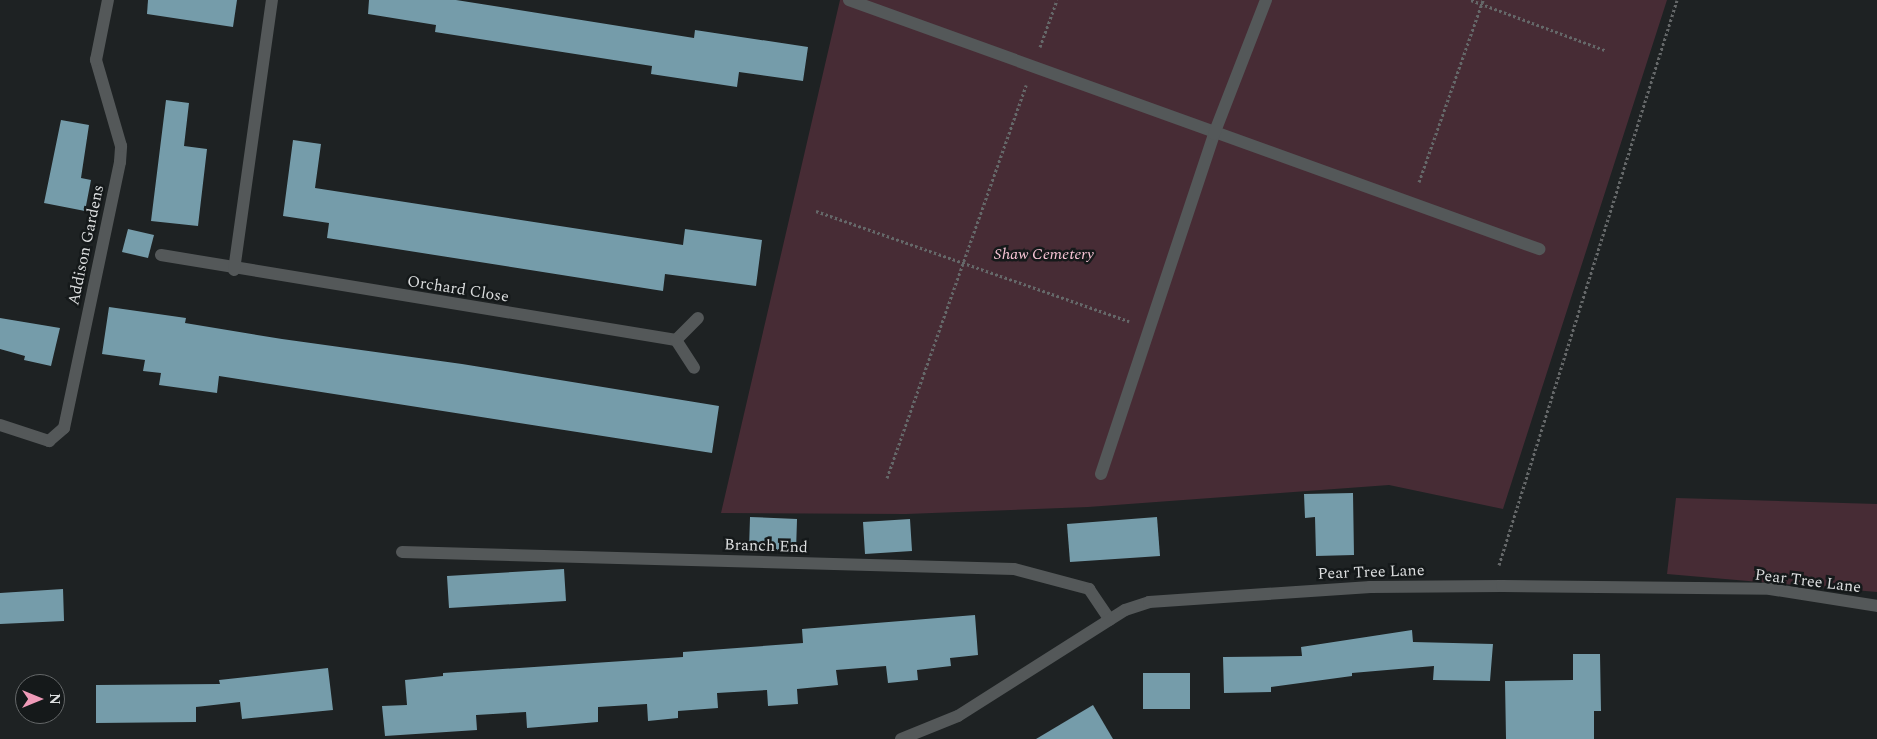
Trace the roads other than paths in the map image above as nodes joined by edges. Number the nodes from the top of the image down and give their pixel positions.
1 (108, 0) edge
2 (272, 0) edge
3 (849, 0) edge
4 (1266, 0) edge
5 (1214, 134) junction
6 (1539, 249) dead end
7 (161, 255) dead end
8 (234, 270) junction
9 (698, 318) dead end
10 (676, 340) junction
11 (694, 368) dead end
12 (0, 426) edge
13 (1101, 474) dead end
14 (402, 552) dead end
15 (1877, 606) edge
16 (1110, 620) junction
17 (901, 739) edge

1 - 12 street, Addison Gardens
2 - 8 street
3 - 5 street
4 - 5 street
5 - 6 street
5 - 13 street
7 - 8 street, Orchard Close
8 - 10 street, Orchard Close
9 - 10 street
10 - 11 street
14 - 16 street, Branch End
15 - 16 street, Pear Tree Lane
16 - 17 street, Pear Tree Lane

